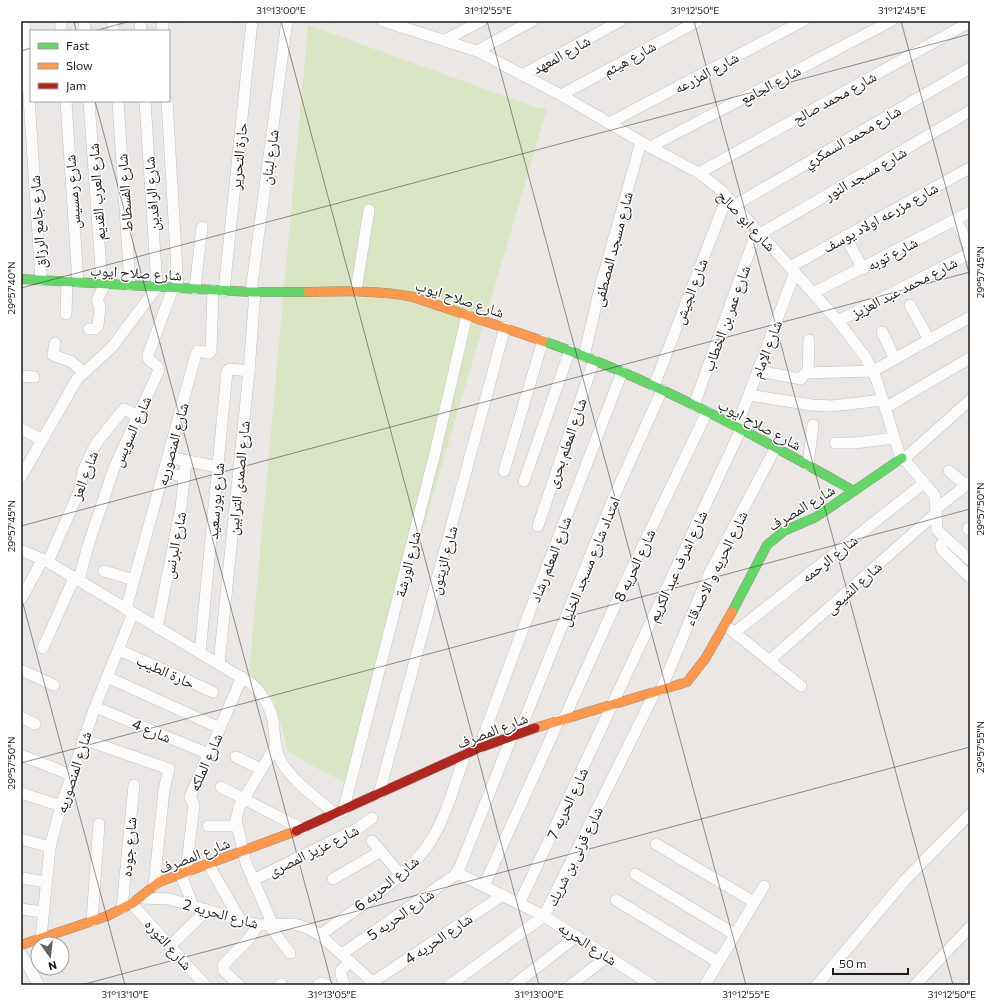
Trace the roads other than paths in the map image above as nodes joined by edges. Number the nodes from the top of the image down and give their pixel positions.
1 (24, 21) edge
2 (252, 21) edge
3 (287, 21) edge
4 (481, 21) edge
5 (532, 21) edge
6 (620, 21) edge
7 (698, 21) edge
8 (803, 21) edge
9 (891, 21) edge
10 (392, 22) edge
11 (970, 22) edge
12 (445, 40) junction
13 (477, 52) junction
14 (970, 68) edge
15 (522, 75) junction
16 (561, 95) junction
17 (66, 102) edge
18 (89, 102) edge
19 (118, 102) edge
20 (145, 102) edge
21 (167, 102) edge
22 (970, 111) edge
23 (609, 123) junction
24 (646, 144) junction
25 (970, 168) edge
26 (698, 173) junction
27 (731, 201) junction
28 (369, 210) dead end
29 (970, 212) edge
30 (956, 220) junction
31 (202, 226) dead end
32 (759, 233) junction
33 (845, 236) junction
34 (970, 249) edge
35 (970, 253) edge
36 (863, 269) junction
37 (793, 270) junction
38 (21, 279) edge
39 (41, 280) junction
40 (72, 282) junction
41 (103, 284) junction
42 (130, 285) junction
43 (157, 287) junction
44 (176, 288) junction
45 (195, 289) junction
46 (218, 290) junction
47 (356, 291) junction
48 (253, 292) junction
49 (813, 293) junction
50 (910, 305) dead end
51 (66, 314) dead end
52 (467, 315) junction
53 (970, 317) edge
54 (838, 321) junction
55 (506, 327) junction
56 (89, 329) dead end
57 (882, 332) dead end
58 (543, 340) junction
59 (809, 340) dead end
60 (929, 340) junction
61 (55, 343) dead end
62 (570, 350) junction
63 (590, 358) junction
64 (970, 358) edge
65 (895, 359) junction
66 (249, 371) junction
67 (758, 371) junction
68 (873, 371) junction
69 (622, 372) junction
70 (84, 373) junction
71 (808, 373) junction
72 (21, 376) edge
73 (34, 377) dead end
74 (658, 388) junction
75 (749, 395) junction
76 (970, 400) edge
77 (884, 404) junction
78 (694, 405) junction
79 (707, 412) junction
80 (138, 416) junction
81 (813, 425) dead end
82 (739, 428) junction
83 (21, 429) edge
84 (894, 438) junction
85 (41, 439) junction
86 (835, 443) dead end
87 (776, 447) junction
88 (168, 457) junction
89 (902, 459) junction
90 (186, 461) junction
91 (808, 465) junction
92 (218, 467) junction
93 (504, 471) dead end
94 (949, 471) dead end
95 (164, 472) junction
96 (21, 477) edge
97 (184, 477) junction
98 (524, 481) dead end
99 (924, 483) junction
100 (968, 483) edge
101 (854, 491) junction
102 (936, 511) junction
103 (538, 526) dead end
104 (946, 539) junction
105 (21, 550) edge
106 (46, 560) junction
107 (970, 560) edge
108 (104, 571) dead end
109 (970, 577) edge
110 (77, 579) junction
111 (134, 580) junction
112 (21, 599) edge
113 (129, 611) junction
114 (725, 624) junction
115 (157, 628) junction
116 (735, 632) junction
117 (43, 648) dead end
118 (118, 650) junction
119 (200, 653) junction
120 (770, 660) junction
121 (219, 664) junction
122 (21, 670) edge
123 (107, 677) junction
124 (242, 677) junction
125 (54, 685) dead end
126 (801, 686) dead end
127 (658, 691) junction
128 (213, 692) dead end
129 (614, 703) junction
130 (94, 707) junction
131 (21, 717) edge
132 (562, 719) junction
133 (35, 724) dead end
134 (220, 728) junction
135 (515, 735) junction
136 (83, 739) junction
137 (276, 745) junction
138 (480, 748) junction
139 (209, 754) junction
140 (21, 755) edge
141 (464, 755) junction
142 (236, 757) dead end
143 (261, 769) junction
144 (71, 775) junction
145 (134, 786) dead end
146 (221, 787) dead end
147 (21, 793) edge
148 (380, 794) junction
149 (243, 799) junction
150 (61, 806) junction
151 (340, 813) junction
152 (970, 814) edge
153 (372, 818) dead end
154 (98, 824) dead end
155 (208, 826) dead end
156 (236, 826) junction
157 (302, 829) junction
158 (21, 839) edge
159 (372, 841) dead end
160 (656, 844) dead end
161 (50, 847) junction
162 (243, 851) junction
163 (381, 851) junction
164 (208, 864) junction
165 (457, 873) junction
166 (183, 874) junction
167 (635, 874) dead end
168 (401, 875) junction
169 (21, 878) edge
170 (333, 879) dead end
171 (253, 880) junction
172 (46, 882) junction
173 (154, 886) junction
174 (484, 886) junction
175 (764, 886) dead end
176 (503, 894) junction
177 (616, 900) dead end
178 (520, 902) junction
179 (754, 902) junction
180 (132, 904) junction
181 (193, 906) junction
182 (21, 910) edge
183 (207, 910) junction
184 (43, 912) junction
185 (544, 916) junction
186 (92, 921) junction
187 (241, 921) junction
188 (267, 925) junction
189 (970, 927) edge
190 (734, 934) junction
191 (320, 935) junction
192 (41, 936) edge
193 (47, 936) edge
194 (577, 936) junction
195 (170, 946) junction
196 (290, 953) dead end
197 (21, 954) edge
198 (342, 954) junction
199 (608, 956) junction
200 (351, 962) junction
201 (718, 962) junction
202 (374, 984) edge
203 (39, 985) edge
204 (205, 985) edge
205 (239, 985) edge
206 (318, 985) edge
207 (326, 985) edge
208 (344, 985) edge
209 (450, 985) edge
210 (514, 985) edge
211 (571, 985) edge
212 (652, 985) edge
213 (705, 985) edge
214 (817, 985) edge
215 (915, 985) edge

1 - 39 street, شارع جامع الرزاق
2 - 46 street, حارة التحرير
3 - 48 street, شارع لبنان
4 - 12 street
5 - 13 street
6 - 15 street, شارع المعهد
7 - 16 street, شارع هيثم
8 - 23 street, شارع المزرعه
9 - 24 street, شارع الجامع
10 - 12 street, شارع ابو صالح
11 - 26 street, شارع محمد صالح
12 - 13 street, شارع ابو صالح
13 - 15 street, شارع ابو صالح
14 - 27 street, شارع محمد السمكري
15 - 16 street, شارع ابو صالح
16 - 23 street, شارع ابو صالح
17 - 40 street, شارع رمسيس
18 - 41 street, شارع العرب القديم
19 - 42 street, شارع الفسطاط
20 - 43 street, شارع الرافدين
21 - 44 street
22 - 32 street, شارع مسجد النور
23 - 24 street, شارع ابو صالح
24 - 26 street, شارع ابو صالح
24 - 63 street, شارع مسجد المصطفى
25 - 33 street, شارع مزرعه اولاد يوسف
26 - 27 street, شارع ابو صالح
27 - 32 street, شارع ابو صالح
27 - 74 street, شارع الجيش
28 - 47 street
29 - 30 street, شارع توبه
30 - 34 street
30 - 36 street, شارع توبه
31 - 45 street
32 - 37 street, شارع ابو صالح
32 - 78 street, شارع عمر بن الخطاب
33 - 36 street
33 - 37 street, شارع مزرعه اولاد يوسف
35 - 54 street, شارع محمد عبد العزيز
36 - 49 street, شارع توبه
37 - 49 street, شارع ابو صالح
37 - 67 street, شارع الإمام
38 - 39 street, شارع صلاح ايوب
39 - 40 street, شارع صلاح ايوب
40 - 41 street, شارع صلاح ايوب
40 - 51 street, شارع رمسيس
41 - 42 street, شارع صلاح ايوب
41 - 56 street
42 - 43 street, شارع صلاح ايوب
43 - 44 street, شارع صلاح ايوب
43 - 70 street
44 - 45 street, شارع صلاح ايوب
44 - 80 street, شارع السويس
45 - 46 street, شارع صلاح ايوب
46 - 48 street, شارع صلاح ايوب
46 - 88 street, شارع المنصوريه
47 - 48 street, شارع صلاح ايوب
47 - 52 street, شارع صلاح ايوب
48 - 66 street, شارع الصمدى الترابين
49 - 54 street, شارع ابو صالح
50 - 60 street
52 - 55 street, شارع صلاح ايوب
52 - 151 street, شارع الورشة
53 - 60 street
54 - 68 street, شارع ابو صالح
55 - 58 street, شارع صلاح ايوب
55 - 148 street, شارع الزيتون
57 - 65 street
58 - 62 street, شارع صلاح ايوب
58 - 93 street
59 - 71 street
60 - 65 street
61 - 70 street
62 - 63 street, شارع صلاح ايوب
62 - 98 street
63 - 69 street, شارع صلاح ايوب
63 - 103 street, شارع المعلم بحرى
64 - 77 street
65 - 68 street
66 - 92 street, شارع بورسعيد
66 - 121 street, شارع الصمدى الترابين
67 - 71 street
67 - 75 street, شارع الإمام
68 - 71 street
68 - 77 street, شارع ابو صالح
69 - 74 street, شارع صلاح ايوب
69 - 138 street, شارع المعلم رشاد
70 - 85 street
72 - 73 street
74 - 78 street, شارع صلاح ايوب
74 - 135 street, امتداد شارع مسجد الخليل
75 - 77 street
75 - 82 street, شارع الإمام
76 - 89 street
77 - 84 street, شارع ابو صالح
78 - 79 street, شارع صلاح ايوب
79 - 82 street, شارع صلاح ايوب
79 - 132 street, شارع الحريه 8
80 - 106 street, شارع العز
80 - 110 street, شارع السويس
81 - 91 street
82 - 87 street, شارع صلاح ايوب
82 - 129 street, شارع اشرف عبد الكريم
83 - 85 street
84 - 86 street
84 - 89 street, شارع ابو صالح
85 - 96 street
87 - 91 street, شارع صلاح ايوب
87 - 127 street, شارع الحريه و الاصدقاء
88 - 90 street
88 - 95 street, شارع المنصوريه
89 - 99 street, شارع ابو صالح
89 - 101 street, شارع المصرف
90 - 92 street
90 - 97 street, شارع البرنس
91 - 101 street, شارع صلاح ايوب
92 - 119 street, شارع بورسعيد
94 - 100 street
95 - 97 street
95 - 111 street, شارع المنصوريه
97 - 115 street, شارع البرنس
99 - 102 street, شارع ابو صالح
99 - 116 street, شارع الرحمه
100 - 102 street, شارع الشيعى
101 - 114 street, شارع المصرف
102 - 104 street, شارع ابو صالح
102 - 120 street, شارع الشيعى
104 - 107 street, شارع ابو صالح
104 - 109 street
105 - 106 street
106 - 110 street
106 - 112 street, شارع العز
108 - 111 street
110 - 113 street
110 - 117 street, شارع السويس
111 - 113 street, شارع المنصوريه
113 - 115 street
113 - 118 street, شارع المنصوريه
114 - 116 street
114 - 127 street, شارع المصرف
115 - 119 street
116 - 120 street
118 - 123 street, شارع المنصوريه
118 - 128 street, حارة الطيب
119 - 121 street
120 - 126 street
121 - 124 street
122 - 125 street
123 - 130 street, شارع المنصوريه
123 - 134 street
124 - 134 street, شارع الملكه
124 - 137 street
127 - 129 street, شارع المصرف
127 - 185 street, شارع قرنى بن شريك
129 - 132 street, شارع المصرف
129 - 178 street, شارع الحريه 7
130 - 136 street, شارع المنصوريه
130 - 139 street, شارع 4
131 - 133 street
132 - 135 street, شارع المصرف
132 - 174 street, شارع الحريه 8
134 - 139 street, شارع الملكه
135 - 138 street, شارع المصرف
135 - 165 street, امتداد شارع مسجد الخليل
136 - 144 street, شارع المنصوريه
136 - 173 street
137 - 143 street
137 - 151 street
138 - 141 street, شارع المصرف
139 - 166 street, شارع الملكه
140 - 144 street
141 - 148 street, شارع المصرف
141 - 168 street, شارع الحريه 6
142 - 143 street
143 - 149 street
144 - 150 street, شارع المنصوريه
145 - 180 street, شارع جوده
146 - 149 street
147 - 150 street
148 - 151 street, شارع المصرف
149 - 156 street
149 - 157 street
150 - 161 street, شارع المنصوريه
151 - 157 street, شارع المصرف
152 - 214 street
153 - 171 street, شارع عزيز المصرى
154 - 186 street
155 - 156 street
156 - 162 street
157 - 162 street, شارع المصرف
158 - 161 street
159 - 163 street
160 - 179 street
161 - 172 street, شارع المنصوريه
162 - 164 street, شارع المصرف
162 - 171 street
163 - 168 street
163 - 170 street
164 - 166 street, شارع المصرف
164 - 187 street
165 - 174 street, شارع الحريه
165 - 198 street, شارع الحريه 5
166 - 173 street, شارع المصرف
166 - 181 street
167 - 190 street
168 - 191 street, شارع الحريه 6
169 - 172 street
171 - 188 street
172 - 184 street, شارع المنصوريه
173 - 180 street, شارع المصرف
174 - 176 street, شارع الحريه
175 - 179 street
176 - 178 street, شارع الحريه
176 - 202 street, شارع الحريه 4
177 - 201 street
178 - 185 street, شارع الحريه
179 - 190 street
180 - 181 street, شارع الحريه 2
180 - 186 street, شارع المصرف
180 - 195 street, شارع الثوره
181 - 183 street, شارع الحريه 2
182 - 184 street
183 - 187 street, شارع الحريه 2
183 - 195 street
184 - 192 street, شارع المنصوريه
185 - 194 street, شارع الحريه
185 - 209 street, شارع قرنى بن شريك
186 - 193 street, شارع المصرف
187 - 188 street, شارع الحريه 2
188 - 191 street, شارع الحريه 2
188 - 196 street
188 - 205 street
189 - 215 street
190 - 201 street
191 - 198 street, شارع الحريه 2
194 - 199 street, شارع الحريه
194 - 210 street
195 - 204 street, شارع الثوره
197 - 203 street
198 - 200 street, شارع الحريه 2
199 - 211 street
199 - 212 street, شارع الحريه
200 - 202 street, شارع الحريه 2
200 - 208 street
201 - 213 street
206 - 207 street

